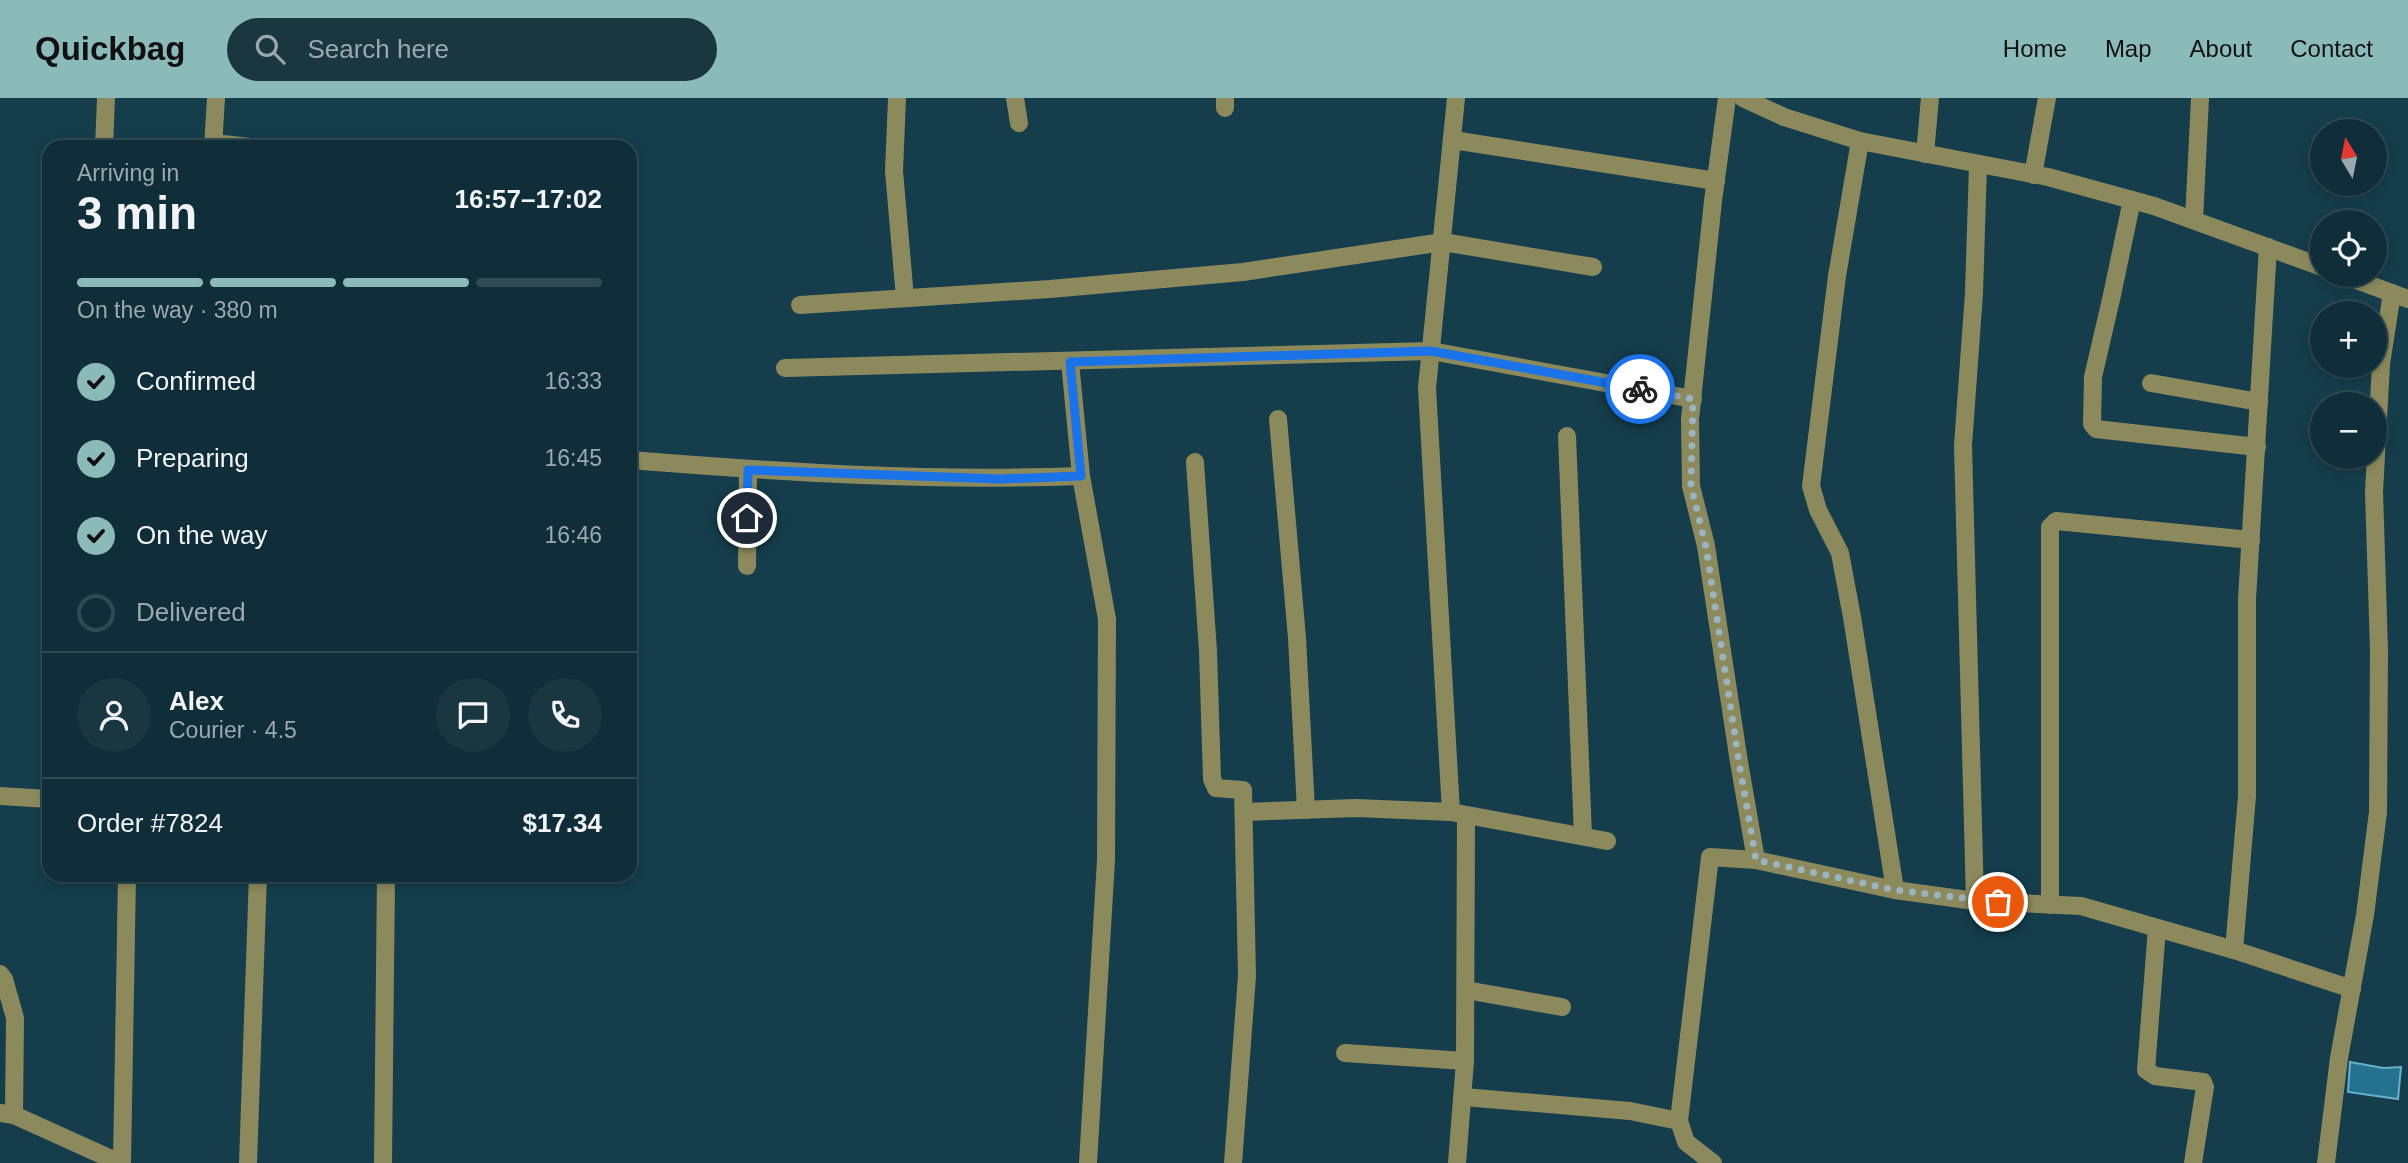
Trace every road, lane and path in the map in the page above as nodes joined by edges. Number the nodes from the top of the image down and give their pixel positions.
1 (106, 98) edge
2 (216, 98) edge
3 (897, 98) edge
4 (1016, 98) edge
5 (1456, 98) edge
6 (1727, 98) edge
7 (1743, 98) edge
8 (1930, 98) edge
9 (2047, 98) edge
10 (2200, 98) edge
11 (1019, 123) dead end
12 (104, 140) edge
13 (213, 140) edge
14 (1453, 140) junction
15 (1860, 141) junction
16 (1925, 154) junction
17 (1978, 165) junction
18 (2032, 174) junction
19 (1716, 181) junction
20 (2132, 200) junction
21 (2194, 220) junction
22 (1443, 242) junction
23 (2268, 247) junction
24 (2310, 263) edge
25 (1593, 267) dead end
26 (2376, 287) edge
27 (2400, 296) edge
28 (905, 298) junction
29 (800, 305) dead end
30 (1431, 351) junction
31 (1070, 362) junction
32 (785, 368) dead end
33 (2151, 383) dead end
34 (1693, 399) junction
35 (2259, 402) junction
36 (1278, 419) dead end
37 (1567, 436) dead end
38 (2257, 447) junction
39 (637, 461) edge
40 (1195, 462) dead end
41 (748, 470) junction
42 (1081, 476) junction
43 (2251, 540) junction
44 (747, 566) dead end
45 (0, 796) edge
46 (42, 799) edge
47 (1306, 810) junction
48 (1244, 812) junction
49 (1459, 813) junction
50 (1583, 836) junction
51 (1607, 841) dead end
52 (1756, 860) junction
53 (127, 882) edge
54 (258, 882) edge
55 (386, 882) edge
56 (1895, 890) junction
57 (1975, 901) junction
58 (2050, 905) junction
59 (2157, 928) junction
60 (2234, 950) junction
61 (0, 974) edge
62 (1466, 989) junction
63 (2351, 989) junction
64 (1562, 1007) dead end
65 (1345, 1053) dead end
66 (1465, 1061) junction
67 (1464, 1097) junction
68 (7, 1114) edge
69 (1679, 1121) junction
70 (84, 1155) edge
71 (121, 1163) edge
72 (248, 1163) edge
73 (383, 1163) edge
74 (1088, 1163) edge
75 (1233, 1163) edge
76 (1457, 1163) edge
77 (1713, 1163) edge
78 (2193, 1163) edge
79 (2326, 1163) edge

1 - 12 street
2 - 13 street
3 - 28 street
4 - 11 street
5 - 14 street
6 - 19 street
7 - 15 street
8 - 16 street
9 - 18 street
10 - 21 street
14 - 19 street
14 - 22 street
15 - 16 street
15 - 56 street
16 - 17 street
17 - 18 street
17 - 57 street
18 - 20 street
19 - 34 street
20 - 21 street
20 - 38 street
21 - 23 street
22 - 25 street
22 - 28 street
22 - 30 street
23 - 24 street
23 - 35 street
26 - 27 street
27 - 63 street
28 - 29 street
30 - 31 street
30 - 34 street
30 - 49 street
31 - 32 street
31 - 42 street
33 - 35 street
34 - 52 street
35 - 38 street
36 - 47 street
37 - 50 street
38 - 43 street
39 - 41 street
40 - 48 street
41 - 42 street
41 - 44 street
42 - 74 street
43 - 58 street
43 - 60 street
45 - 46 street
47 - 48 street
47 - 49 street
48 - 75 street
49 - 50 street
49 - 62 street
50 - 51 street
52 - 56 street
52 - 69 street
53 - 71 street
54 - 72 street
55 - 73 street
56 - 57 street
57 - 58 street
58 - 59 street
59 - 60 street
59 - 78 street
60 - 63 street
61 - 68 street
62 - 64 street
62 - 66 street
63 - 79 street
65 - 66 street
66 - 67 street
67 - 69 street
67 - 76 street
68 - 70 street
69 - 77 street
70 - 71 street

